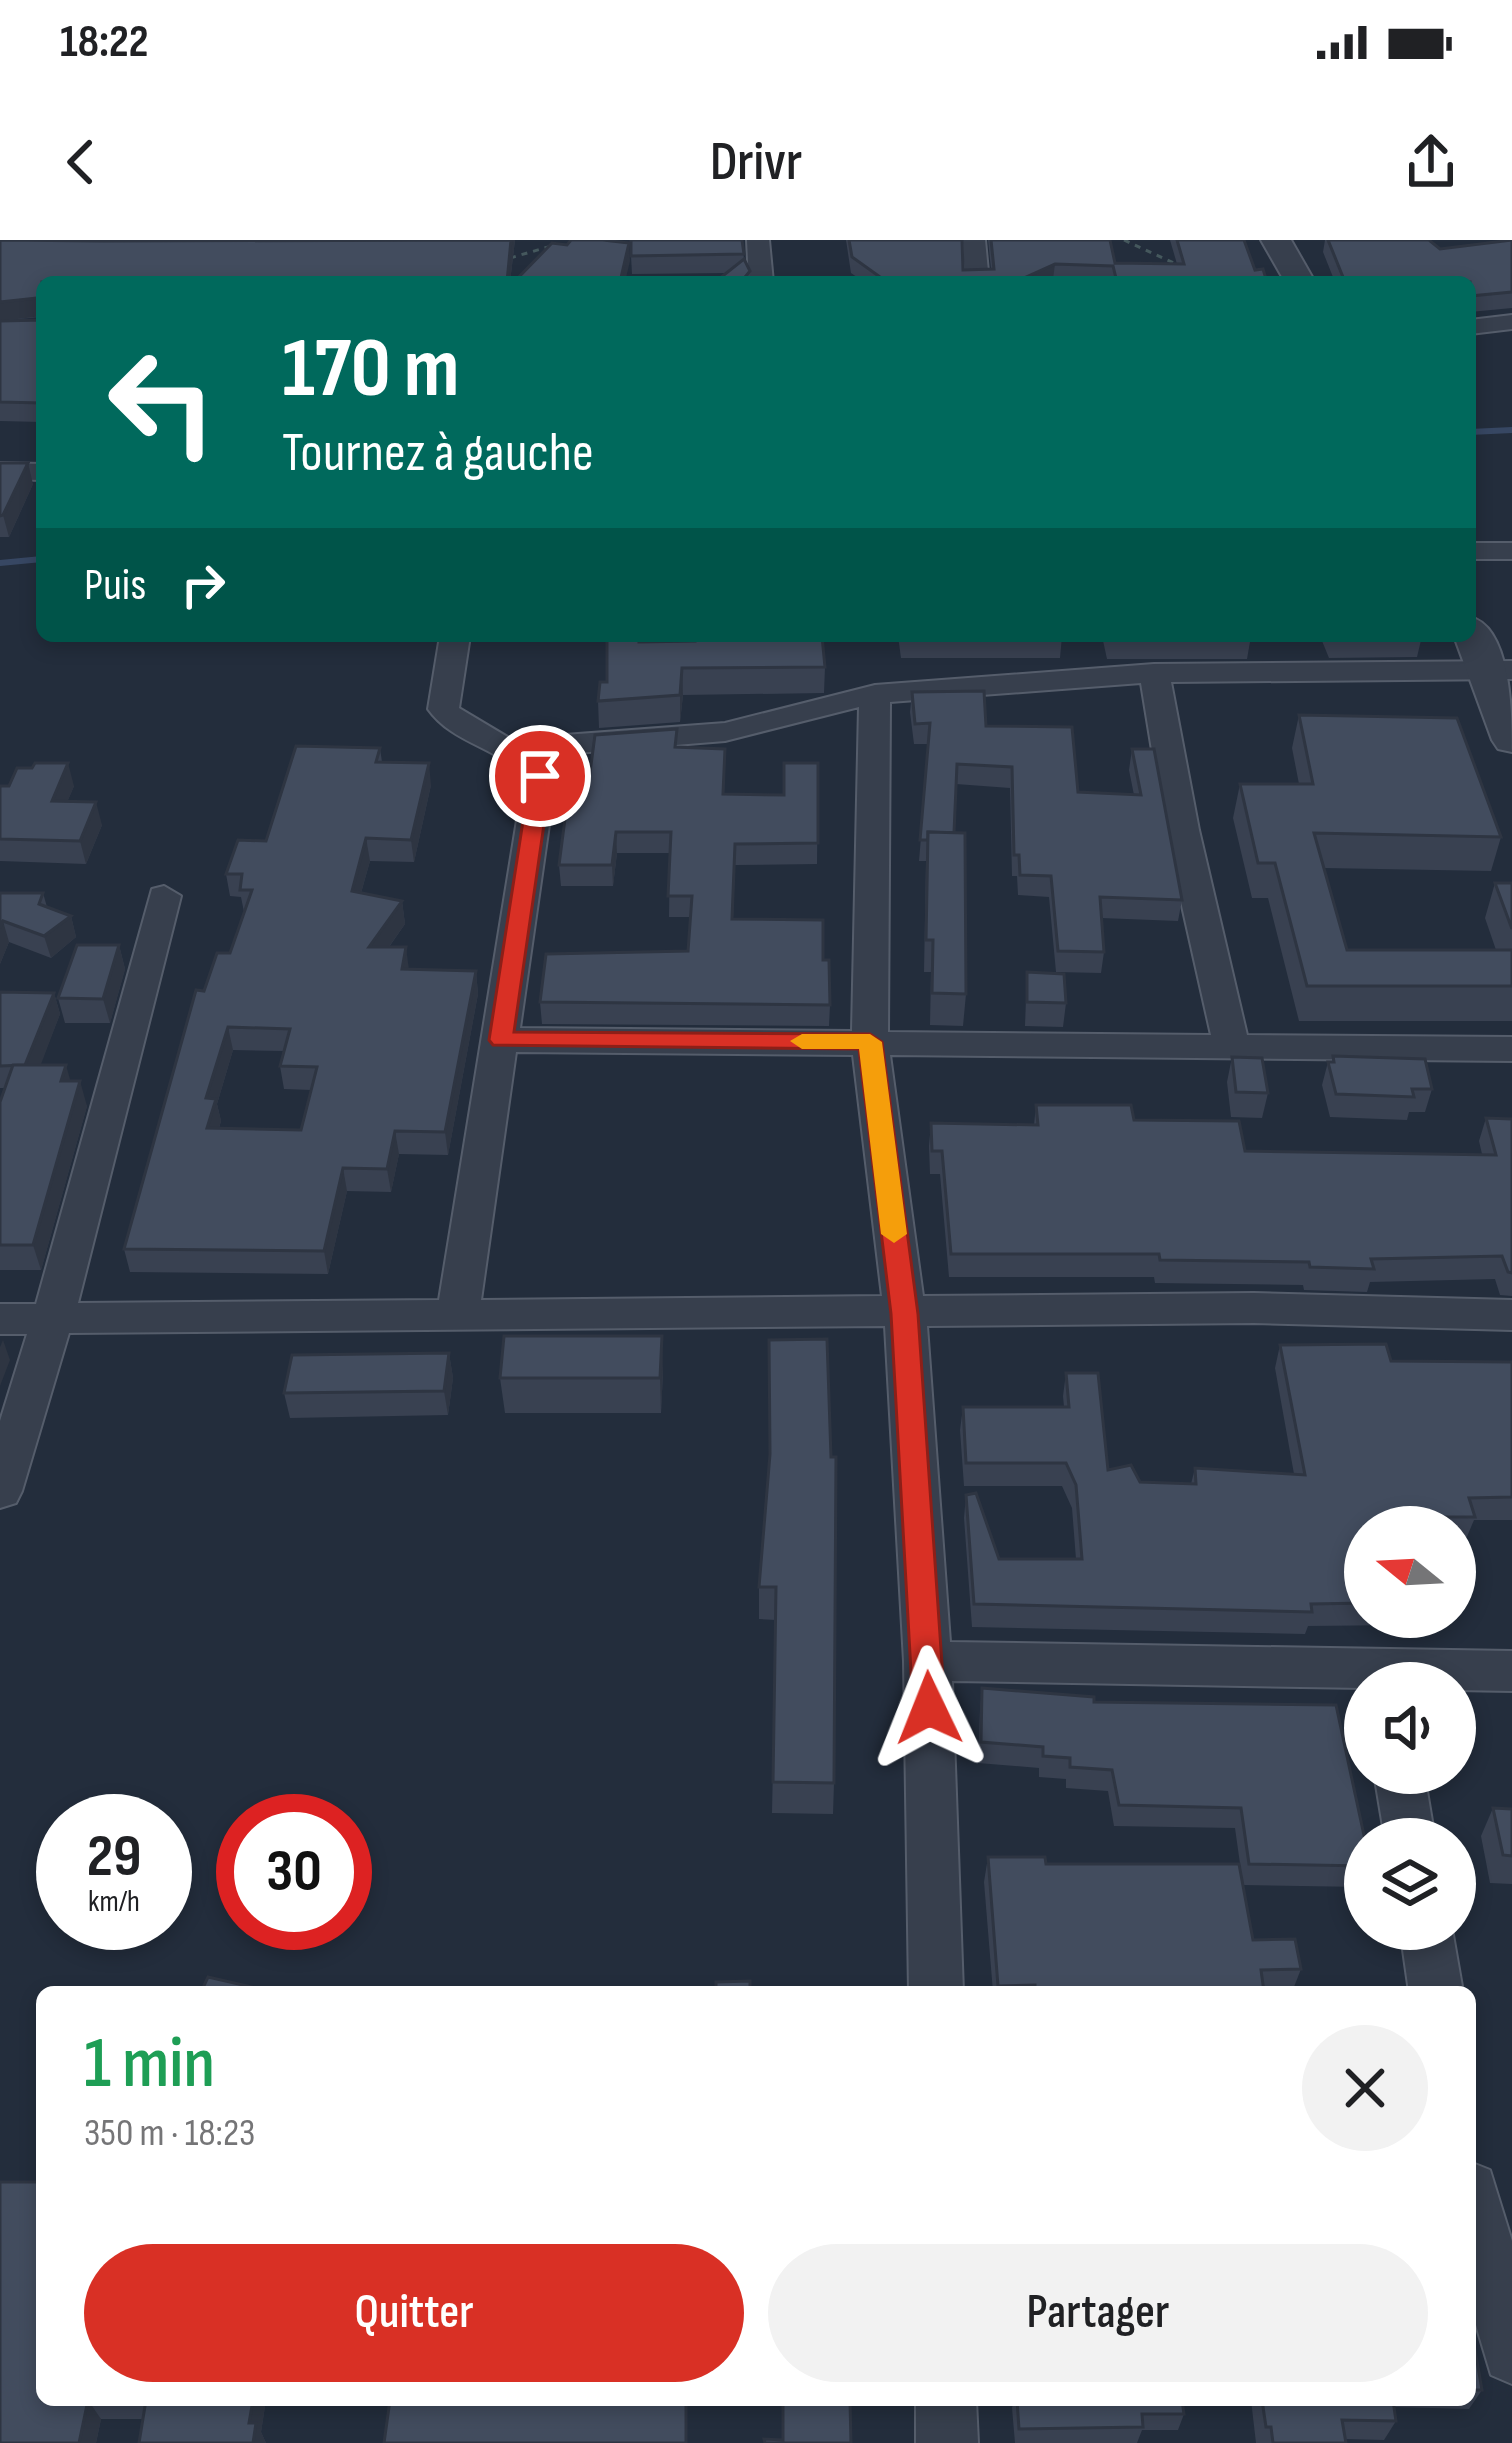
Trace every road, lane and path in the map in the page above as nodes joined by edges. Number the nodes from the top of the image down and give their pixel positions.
1 (758, 240) edge
2 (974, 240) edge
3 (1124, 240) edge
4 (1276, 240) edge
5 (555, 245) edge
6 (502, 261) edge
7 (1196, 273) edge
8 (761, 276) edge
9 (976, 276) edge
10 (1297, 276) edge
11 (1512, 322) edge
12 (1476, 326) edge
13 (0, 471) edge
14 (36, 472) edge
15 (1476, 551) edge
16 (1512, 551) edge
17 (1476, 637) edge
18 (454, 642) edge
19 (1498, 670) edge
20 (1154, 674) junction
21 (875, 694) junction
22 (1512, 740) edge
23 (506, 749) junction
24 (164, 896) dead end
25 (501, 1040) junction
26 (870, 1042) junction
27 (1231, 1043) junction
28 (1512, 1049) edge
29 (458, 1313) junction
30 (905, 1314) junction
31 (1512, 1316) edge
32 (0, 1319) edge
33 (53, 1319) junction
34 (0, 1491) edge
35 (928, 1661) junction
36 (1512, 1671) edge
37 (1476, 1673) edge
38 (1344, 1677) edge
39 (1429, 1950) edge
40 (936, 1986) edge
41 (1435, 1986) edge
42 (1476, 2213) edge
43 (1512, 2354) edge
44 (946, 2406) edge
45 (947, 2443) edge

1 - 8 street
2 - 9 street
3 - 7 path
4 - 10 street
5 - 6 path
11 - 12 street
13 - 14 street
15 - 16 street
17 - 19 street
18 - 23 street
19 - 20 street
19 - 22 street
20 - 21 street
20 - 27 street
21 - 23 street
21 - 26 street
23 - 25 street
24 - 33 street
25 - 26 street
25 - 29 street
26 - 27 street
26 - 30 street
27 - 28 street
29 - 30 street
29 - 33 street
30 - 31 street
30 - 35 street
32 - 33 street
33 - 34 street
35 - 38 street
35 - 40 street
36 - 37 street
39 - 41 street
42 - 43 street
44 - 45 street

